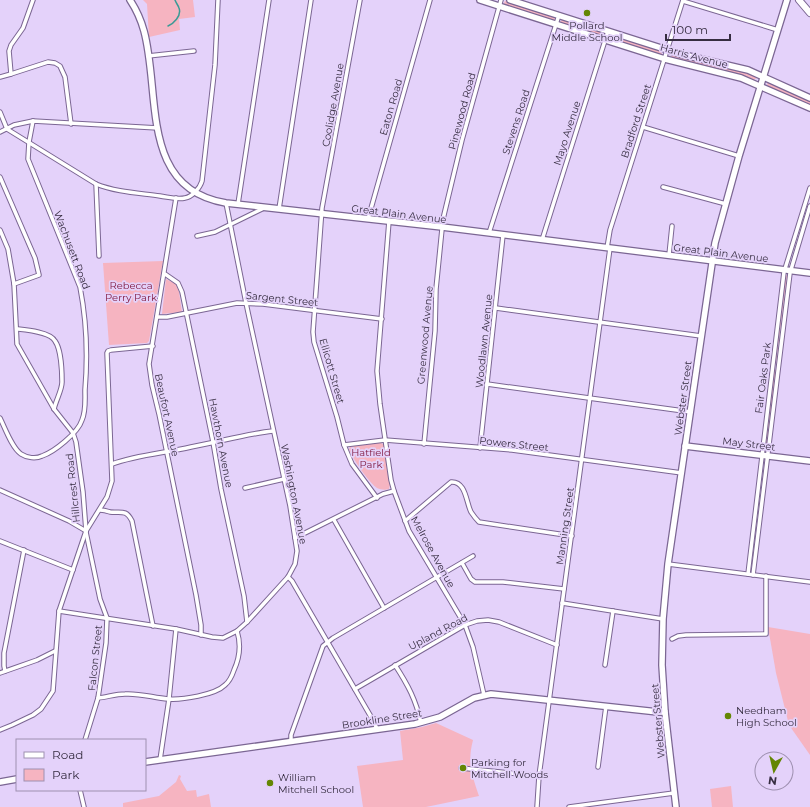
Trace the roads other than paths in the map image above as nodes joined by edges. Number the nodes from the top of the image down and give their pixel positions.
1 (33, 0) edge
2 (130, 0) edge
3 (218, 0) edge
4 (269, 0) edge
5 (311, 0) edge
6 (360, 0) edge
7 (430, 0) edge
8 (480, 0) edge
9 (510, 0) edge
10 (787, 0) edge
11 (799, 0) edge
12 (683, 1) edge
13 (500, 3) edge
14 (810, 13) edge
15 (559, 15) junction
16 (556, 24) junction
17 (778, 30) junction
18 (608, 31) junction
19 (605, 40) junction
20 (668, 50) junction
21 (194, 51) dead end
22 (148, 56) junction
23 (665, 59) junction
24 (11, 74) junction
25 (763, 76) junction
26 (0, 77) edge
27 (761, 86) junction
28 (810, 98) edge
29 (810, 108) edge
30 (0, 112) edge
31 (32, 121) junction
32 (70, 124) junction
33 (643, 127) junction
34 (158, 128) junction
35 (7, 129) junction
36 (0, 132) edge
37 (29, 142) junction
38 (740, 156) junction
39 (0, 177) edge
40 (96, 184) junction
41 (663, 187) dead end
42 (810, 188) edge
43 (195, 192) junction
44 (176, 198) junction
45 (226, 203) junction
46 (238, 204) junction
47 (726, 204) junction
48 (810, 206) edge
49 (265, 207) junction
50 (279, 209) junction
51 (803, 211) junction
52 (808, 213) junction
53 (322, 214) junction
54 (368, 219) junction
55 (389, 221) junction
56 (231, 223) junction
57 (672, 226) dead end
58 (442, 227) junction
59 (0, 230) edge
60 (489, 233) junction
61 (503, 235) junction
62 (197, 236) dead end
63 (542, 240) junction
64 (608, 248) junction
65 (669, 255) junction
66 (98, 256) dead end
67 (712, 261) junction
68 (787, 270) junction
69 (810, 273) edge
70 (165, 274) junction
71 (14, 284) junction
72 (246, 303) junction
73 (496, 308) junction
74 (315, 310) junction
75 (186, 313) junction
76 (158, 317) junction
77 (382, 319) junction
78 (600, 322) junction
79 (17, 329) junction
80 (701, 336) junction
81 (153, 346) junction
82 (773, 366) junction
83 (778, 367) junction
84 (487, 384) junction
85 (590, 398) junction
86 (54, 409) junction
87 (691, 412) junction
88 (0, 418) edge
89 (273, 431) junction
90 (73, 433) junction
91 (385, 440) junction
92 (213, 442) junction
93 (424, 444) junction
94 (344, 445) junction
95 (685, 446) junction
96 (480, 448) junction
97 (166, 451) junction
98 (765, 455) junction
99 (582, 460) junction
100 (810, 461) edge
101 (112, 464) junction
102 (682, 472) junction
103 (284, 479) junction
104 (245, 488) dead end
105 (0, 490) edge
106 (394, 491) junction
107 (378, 498) junction
108 (100, 510) junction
109 (334, 520) junction
110 (405, 521) junction
111 (755, 521) junction
112 (760, 521) junction
113 (86, 531) junction
114 (572, 536) junction
115 (295, 538) junction
116 (0, 541) edge
117 (24, 550) junction
118 (473, 556) dead end
119 (462, 563) junction
120 (668, 564) junction
121 (73, 570) junction
122 (750, 574) junction
123 (766, 576) junction
124 (288, 577) junction
125 (437, 578) junction
126 (810, 582) edge
127 (564, 589) junction
128 (562, 603) junction
129 (384, 608) junction
130 (59, 611) junction
131 (613, 612) junction
132 (107, 618) junction
133 (663, 619) junction
134 (247, 622) junction
135 (465, 625) junction
136 (153, 626) junction
137 (176, 630) junction
138 (237, 631) junction
139 (201, 635) junction
140 (672, 639) dead end
141 (328, 641) junction
142 (557, 646) junction
143 (55, 652) junction
144 (605, 664) dead end
145 (395, 665) junction
146 (5, 671) junction
147 (0, 673) edge
148 (355, 688) junction
149 (484, 695) junction
150 (98, 698) junction
151 (169, 699) junction
152 (550, 700) junction
153 (606, 706) junction
154 (665, 712) junction
155 (421, 723) junction
156 (0, 730) edge
157 (377, 730) junction
158 (85, 739) edge
159 (291, 741) junction
160 (160, 760) junction
161 (146, 762) edge
162 (598, 767) dead end
163 (461, 768) dead end
164 (539, 776) junction
165 (16, 779) edge
166 (0, 782) edge
167 (80, 791) edge
168 (674, 792) junction
169 (84, 807) edge
170 (537, 807) edge
171 (568, 807) edge
172 (676, 807) edge

1 - 24 street
2 - 22 street, Great Plain Avenue
3 - 43 street
4 - 46 street
5 - 50 street
6 - 53 street, Coolidge Avenue
7 - 54 street, Eaton Road
8 - 13 street, Harris Avenue
9 - 15 street, Harris Avenue
10 - 17 street, Webster Street
11 - 14 main road
12 - 17 street
12 - 20 street, Bradford Street
13 - 16 street, Harris Avenue
13 - 58 street, Pinewood Road
15 - 16 street, Stevens Road
15 - 18 street, Harris Avenue
16 - 19 street, Harris Avenue
16 - 60 street, Stevens Road
17 - 25 street, Webster Street
18 - 19 street, Mayo Avenue
18 - 20 street, Harris Avenue
19 - 23 street, Harris Avenue
19 - 63 street, Mayo Avenue
20 - 23 street, Bradford Street
20 - 25 street, Harris Avenue
21 - 22 street
22 - 34 street, Great Plain Avenue
23 - 27 street, Harris Avenue
23 - 33 street, Bradford Street
24 - 26 street
24 - 32 street
25 - 27 street, Webster Street
25 - 28 street, Harris Avenue
27 - 29 street, Harris Avenue
27 - 38 street, Webster Street
30 - 35 street
31 - 32 street
31 - 35 street
31 - 37 street, Wachusett Road
32 - 34 street
33 - 38 street
33 - 64 street, Bradford Street
34 - 43 street, Great Plain Avenue
35 - 36 street
35 - 37 street
37 - 40 street
37 - 90 street, Wachusett Road
38 - 47 street, Webster Street
39 - 71 street
40 - 44 street
40 - 66 street
41 - 47 street
42 - 51 street, Fair Oaks Park
43 - 44 street
43 - 45 street, Great Plain Avenue
44 - 70 street, Beaufort Avenue
45 - 46 street, Great Plain Avenue
45 - 56 street, Washington Avenue
46 - 49 street, Great Plain Avenue
47 - 67 street, Webster Street
48 - 52 street, Fair Oaks Park
49 - 50 street, Great Plain Avenue
49 - 56 street
50 - 53 street, Great Plain Avenue
51 - 52 street
51 - 68 street, Fair Oaks Park
52 - 68 street, Fair Oaks Park
53 - 54 street, Great Plain Avenue
53 - 74 street, Ellicott Street
54 - 55 street, Great Plain Avenue
55 - 58 street, Great Plain Avenue
55 - 77 street, Melrose Avenue
56 - 62 street
56 - 72 street, Washington Avenue
57 - 65 street
58 - 60 street, Great Plain Avenue
58 - 93 street, Greenwood Avenue
59 - 71 street, Hillcrest Road
60 - 61 street, Great Plain Avenue
61 - 63 street, Great Plain Avenue
61 - 73 street, Woodlawn Avenue
63 - 64 street, Great Plain Avenue
64 - 65 street, Great Plain Avenue
64 - 78 street, Manning Street
65 - 67 street, Great Plain Avenue
67 - 68 street, Great Plain Avenue
67 - 80 street, Webster Street
68 - 69 street, Great Plain Avenue
68 - 82 street, Fair Oaks Park
68 - 83 street, Fair Oaks Park
70 - 75 street, Hawthorn Avenue
70 - 76 street, Beaufort Avenue
71 - 79 street, Hillcrest Road
72 - 74 street, Sargent Street
72 - 75 street, Sargent Street
72 - 89 street, Washington Avenue
73 - 78 street
73 - 84 street, Woodlawn Avenue
74 - 77 street, Sargent Street
74 - 94 street, Ellicott Street
75 - 76 street, Sargent Street
75 - 92 street, Hawthorn Avenue
76 - 81 street, Beaufort Avenue
77 - 91 street, Melrose Avenue
78 - 80 street
78 - 85 street, Manning Street
79 - 86 street, Hillcrest Road
79 - 86 street
80 - 87 street, Webster Street
81 - 97 street, Beaufort Avenue
81 - 101 street
82 - 83 street
82 - 98 street, Fair Oaks Park
83 - 98 street, Fair Oaks Park
84 - 85 street
84 - 96 street, Woodlawn Avenue
85 - 87 street
85 - 99 street, Manning Street
86 - 90 street, Hillcrest Road
87 - 95 street, Webster Street
88 - 90 street, Wachusett Road
89 - 92 street
89 - 103 street, Washington Avenue
90 - 113 street, Hillcrest Road
91 - 93 street, Powers Street
91 - 94 street, Powers Street
91 - 106 street, Melrose Avenue
92 - 97 street
92 - 134 street, Hawthorn Avenue
93 - 96 street, Powers Street
94 - 107 street, Ellicott Street
95 - 98 street, May Street
95 - 102 street, Webster Street
96 - 99 street, Powers Street
97 - 101 street
97 - 139 street, Beaufort Avenue
98 - 100 street, May Street
98 - 111 street, Fair Oaks Park
98 - 112 street, Fair Oaks Park
99 - 102 street, Powers Street
99 - 114 street, Manning Street
101 - 108 street
102 - 120 street, Webster Street
103 - 104 street
103 - 115 street, Washington Avenue
105 - 113 street
106 - 107 street
106 - 110 street, Melrose Avenue
107 - 109 street
108 - 113 street
108 - 136 street
109 - 115 street
109 - 129 street
110 - 114 street
110 - 125 street, Melrose Avenue
111 - 112 street
111 - 122 street, Fair Oaks Park
112 - 122 street, Fair Oaks Park
113 - 121 street, Hillcrest Road
113 - 132 street, Falcon Street
114 - 127 street, Manning Street
115 - 124 street, Washington Avenue
116 - 117 street
117 - 121 street
117 - 146 street
118 - 119 street
119 - 125 street
119 - 127 street
120 - 122 street
120 - 133 street, Webster Street
121 - 130 street, Hillcrest Road
122 - 123 street
123 - 126 street
123 - 140 street
124 - 134 street, Washington Avenue
124 - 141 street
125 - 129 street
125 - 135 street, Melrose Avenue
127 - 128 street, Manning Street
128 - 131 street
128 - 142 street, Manning Street
129 - 141 street
130 - 132 street
130 - 143 street, Hillcrest Road
131 - 133 street
131 - 144 street
132 - 136 street
132 - 150 street, Falcon Street
133 - 154 street, Webster Street
134 - 138 street, Washington Avenue
135 - 142 street, Upland Road
135 - 145 street, Upland Road
135 - 149 street, Melrose Avenue
136 - 137 street
137 - 139 street
137 - 151 street
138 - 139 street
138 - 151 street
141 - 148 street
141 - 159 street
142 - 152 street, Manning Street
143 - 146 street
143 - 156 street, Hillcrest Road
145 - 148 street, Upland Road
145 - 155 street
146 - 147 street
148 - 157 street
149 - 152 street, Brookline Street
149 - 155 street, Brookline Street
150 - 151 street
150 - 158 street, Falcon Street
151 - 160 street
152 - 153 street, Brookline Street
152 - 164 street, Manning Street
153 - 154 street, Brookline Street
153 - 162 street
154 - 168 street, Webster Street
155 - 157 street, Brookline Street
157 - 159 street, Brookline Street
159 - 160 street, Brookline Street
160 - 161 street, Brookline Street
163 - 164 street
164 - 170 street, Manning Street
165 - 166 street
167 - 169 street
168 - 171 street
168 - 172 street, Webster Street

